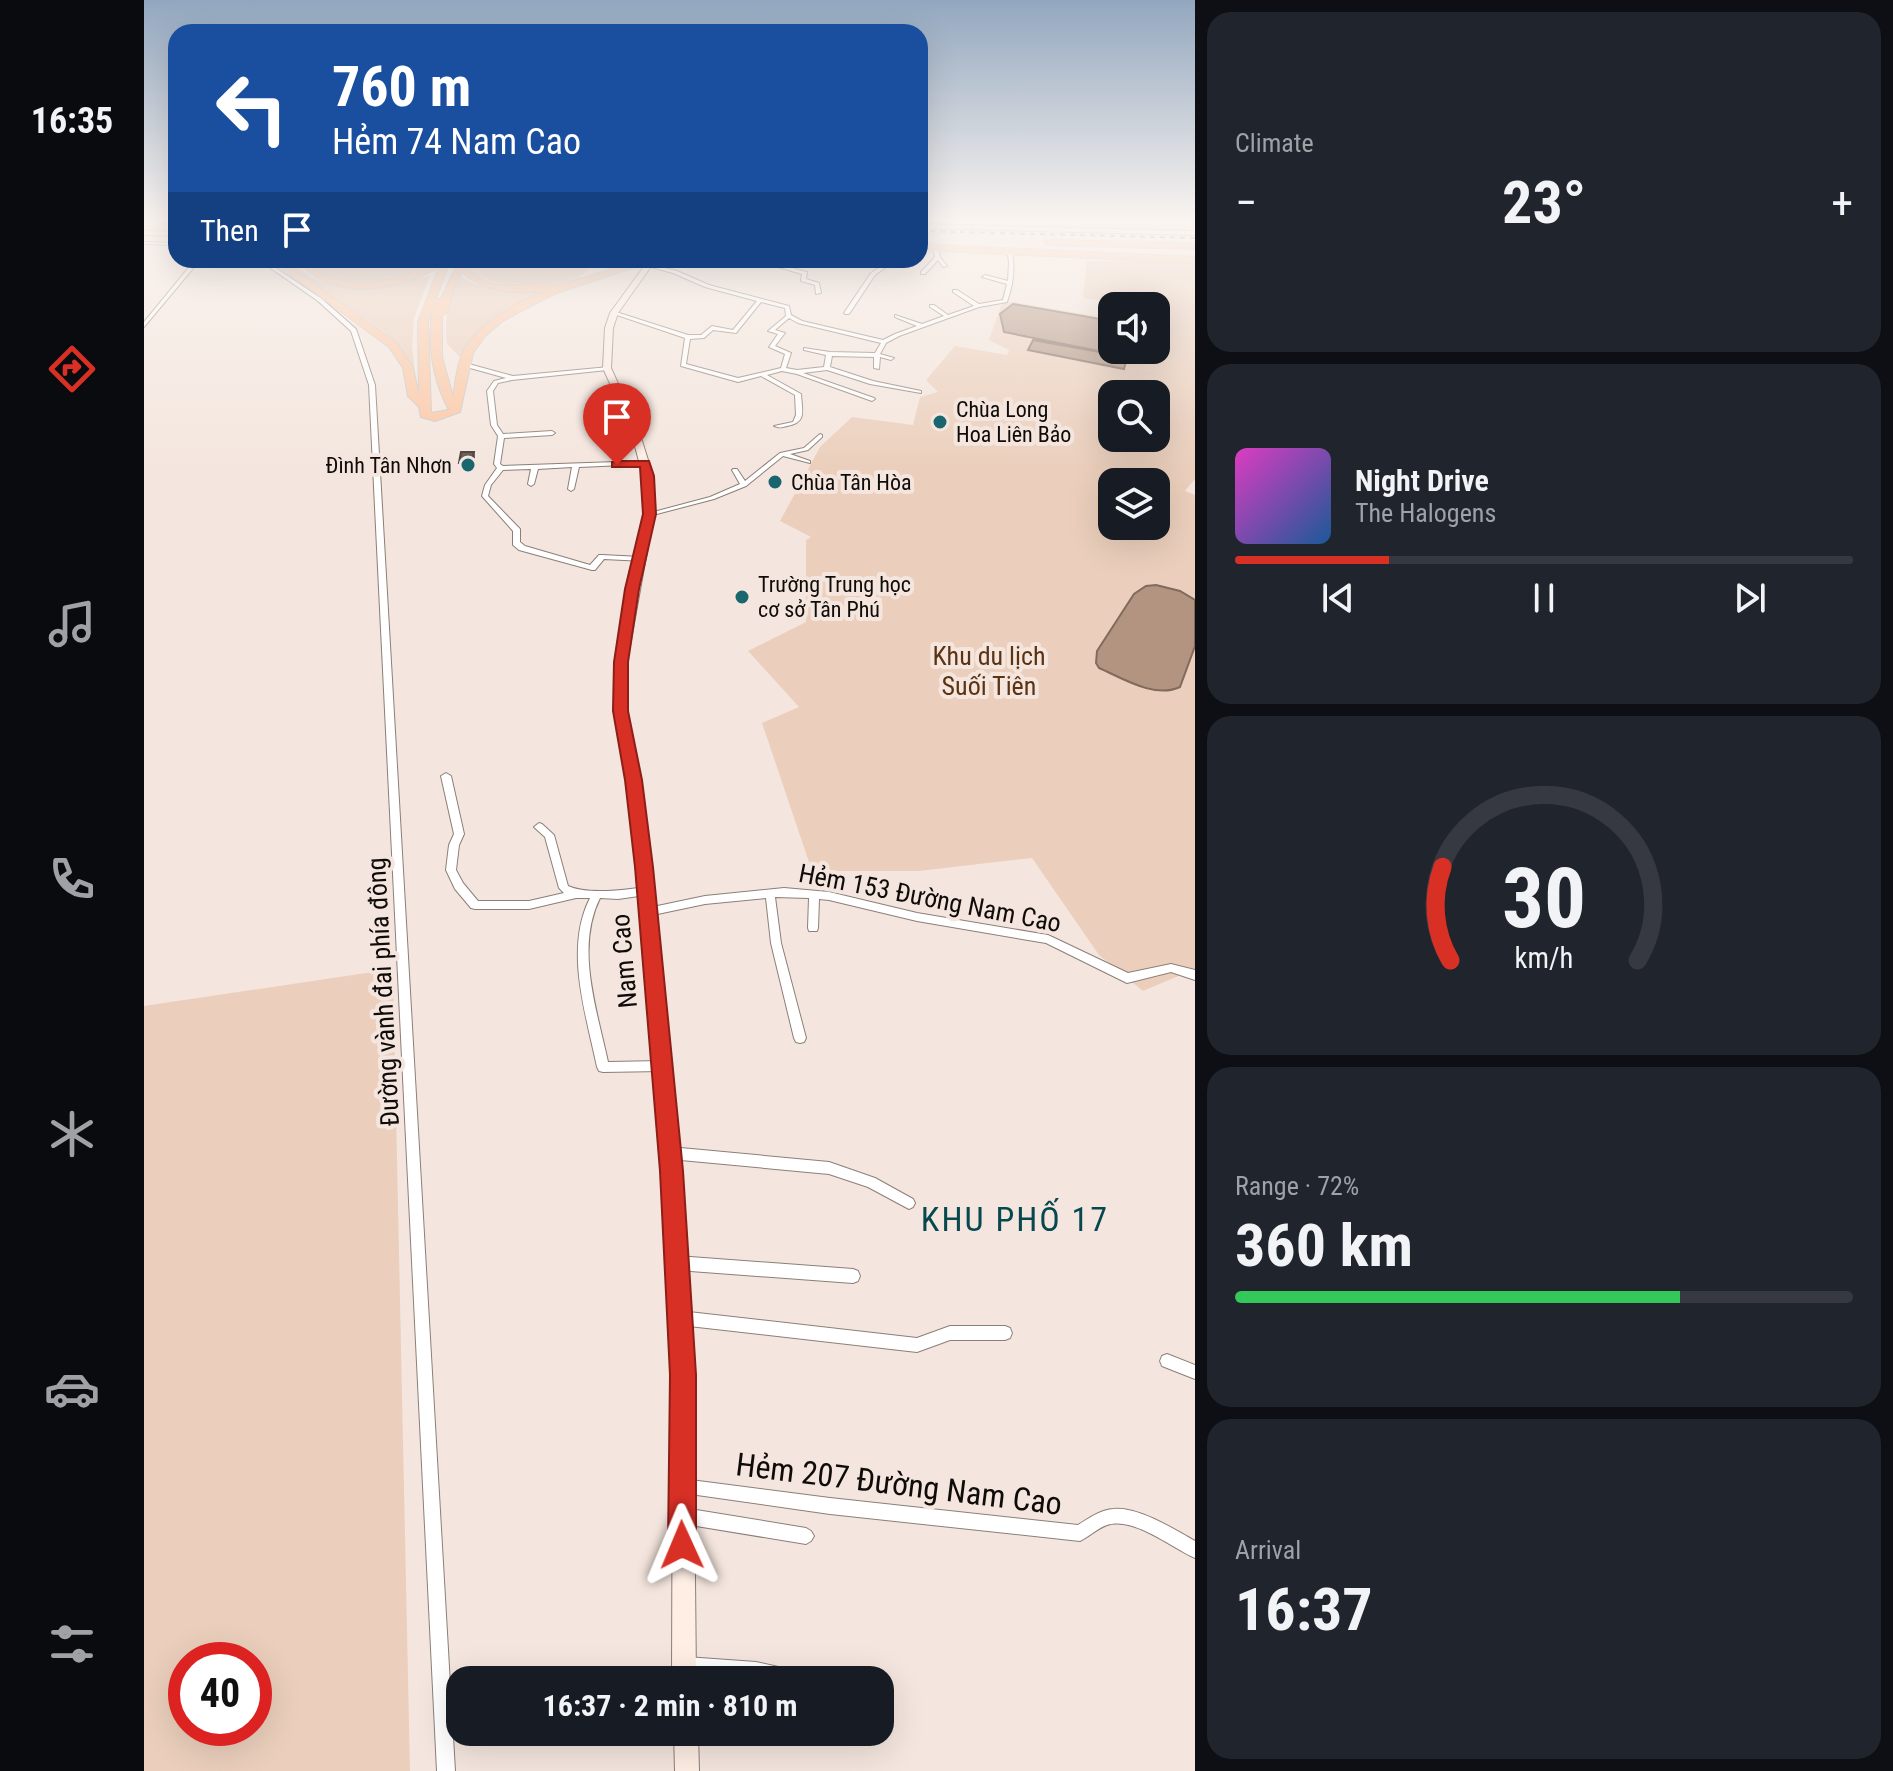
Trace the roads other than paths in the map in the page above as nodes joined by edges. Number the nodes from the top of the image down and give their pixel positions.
1 (163, 303) edge
2 (323, 303) edge
3 (334, 303) edge
4 (426, 303) edge
5 (439, 303) edge
6 (535, 303) edge
7 (621, 303) edge
8 (758, 303) edge
9 (770, 303) edge
10 (854, 303) edge
11 (973, 303) edge
12 (996, 303) edge
13 (932, 306) dead end
14 (978, 306) junction
15 (614, 313) junction
16 (847, 313) dead end
17 (789, 316) junction
18 (897, 316) dead end
19 (948, 317) junction
20 (144, 325) edge
21 (922, 326) junction
22 (857, 336) junction
23 (688, 337) junction
24 (884, 342) junction
25 (852, 345) dead end
26 (806, 349) dead end
27 (450, 352) junction
28 (831, 354) junction
29 (852, 354) junction
30 (877, 355) junction
31 (891, 358) dead end
32 (852, 362) dead end
33 (607, 368) junction
34 (828, 368) junction
35 (877, 368) dead end
36 (783, 369) junction
37 (797, 373) junction
38 (763, 375) junction
39 (513, 378) junction
40 (919, 392) dead end
41 (872, 399) dead end
42 (426, 407) junction
43 (456, 407) junction
44 (777, 426) dead end
45 (552, 433) dead end
46 (501, 436) junction
47 (820, 436) dead end
48 (782, 454) junction
49 (808, 462) dead end
50 (645, 463) junction
51 (576, 466) junction
52 (535, 467) junction
53 (501, 468) junction
54 (735, 470) dead end
55 (531, 484) dead end
56 (744, 485) junction
57 (571, 489) dead end
58 (649, 514) junction
59 (641, 559) junction
60 (446, 776) dead end
61 (539, 827) dead end
62 (646, 891) junction
63 (770, 893) junction
64 (576, 894) junction
65 (597, 894) junction
66 (814, 895) junction
67 (648, 912) junction
68 (813, 928) dead end
69 (1195, 975) edge
70 (800, 1038) dead end
71 (662, 1066) junction
72 (670, 1153) junction
73 (909, 1203) dead end
74 (677, 1263) junction
75 (853, 1276) dead end
76 (680, 1318) junction
77 (1005, 1333) dead end
78 (1167, 1361) dead end
79 (1195, 1372) edge
80 (681, 1485) junction
81 (682, 1515) junction
82 (806, 1536) dead end
83 (1195, 1550) edge
84 (684, 1666) edge
85 (686, 1746) edge
86 (446, 1771) edge
87 (687, 1771) edge

1 - 20 street
2 - 86 street, Đường vành đai phía đông
3 - 42 highway
4 - 42 highway
5 - 27 highway
6 - 27 highway
7 - 15 street, Nam Cao
8 - 23 street
9 - 17 street
10 - 16 street
11 - 14 street
12 - 14 street
13 - 19 street
14 - 19 street
15 - 23 street
15 - 33 street, Nam Cao
17 - 22 street
17 - 36 street
18 - 21 street
19 - 21 street
21 - 24 street
22 - 24 street
22 - 25 street
23 - 38 street
24 - 30 street
26 - 28 street
27 - 39 street
27 - 43 highway
27 - 43 highway
28 - 29 street
28 - 34 street
29 - 30 street
29 - 32 street
30 - 31 street
30 - 35 street
33 - 39 street
33 - 50 street, Nam Cao
34 - 37 street
34 - 40 street
36 - 37 street
36 - 38 street
37 - 41 street
38 - 44 street
39 - 46 street
42 - 43 highway
45 - 46 street
46 - 53 street
47 - 48 street
48 - 49 street
48 - 56 street
50 - 51 street
50 - 58 street, Nam Cao
51 - 52 street
51 - 57 street
52 - 53 street
52 - 55 street
53 - 59 street
54 - 56 street
56 - 58 street
58 - 59 street, Nam Cao
59 - 62 street, Nam Cao
60 - 64 street
61 - 64 street
62 - 65 street
62 - 67 street, Nam Cao
63 - 66 street, Hẻm 153 Đường Nam Cao
63 - 67 street, Hẻm 153 Đường Nam Cao
63 - 70 street
64 - 65 street
65 - 71 street
66 - 68 street
66 - 69 street, Hẻm 153 Đường Nam Cao
67 - 71 street, Nam Cao
71 - 72 street, Nam Cao
72 - 73 street
72 - 74 street, Nam Cao
74 - 75 street
74 - 76 street, Nam Cao
76 - 77 street
76 - 80 street, Nam Cao
78 - 79 street
80 - 81 street, Nam Cao
80 - 83 street, Hẻm 207 Đường Nam Cao
81 - 82 street
81 - 84 street, Nam Cao
85 - 87 street

